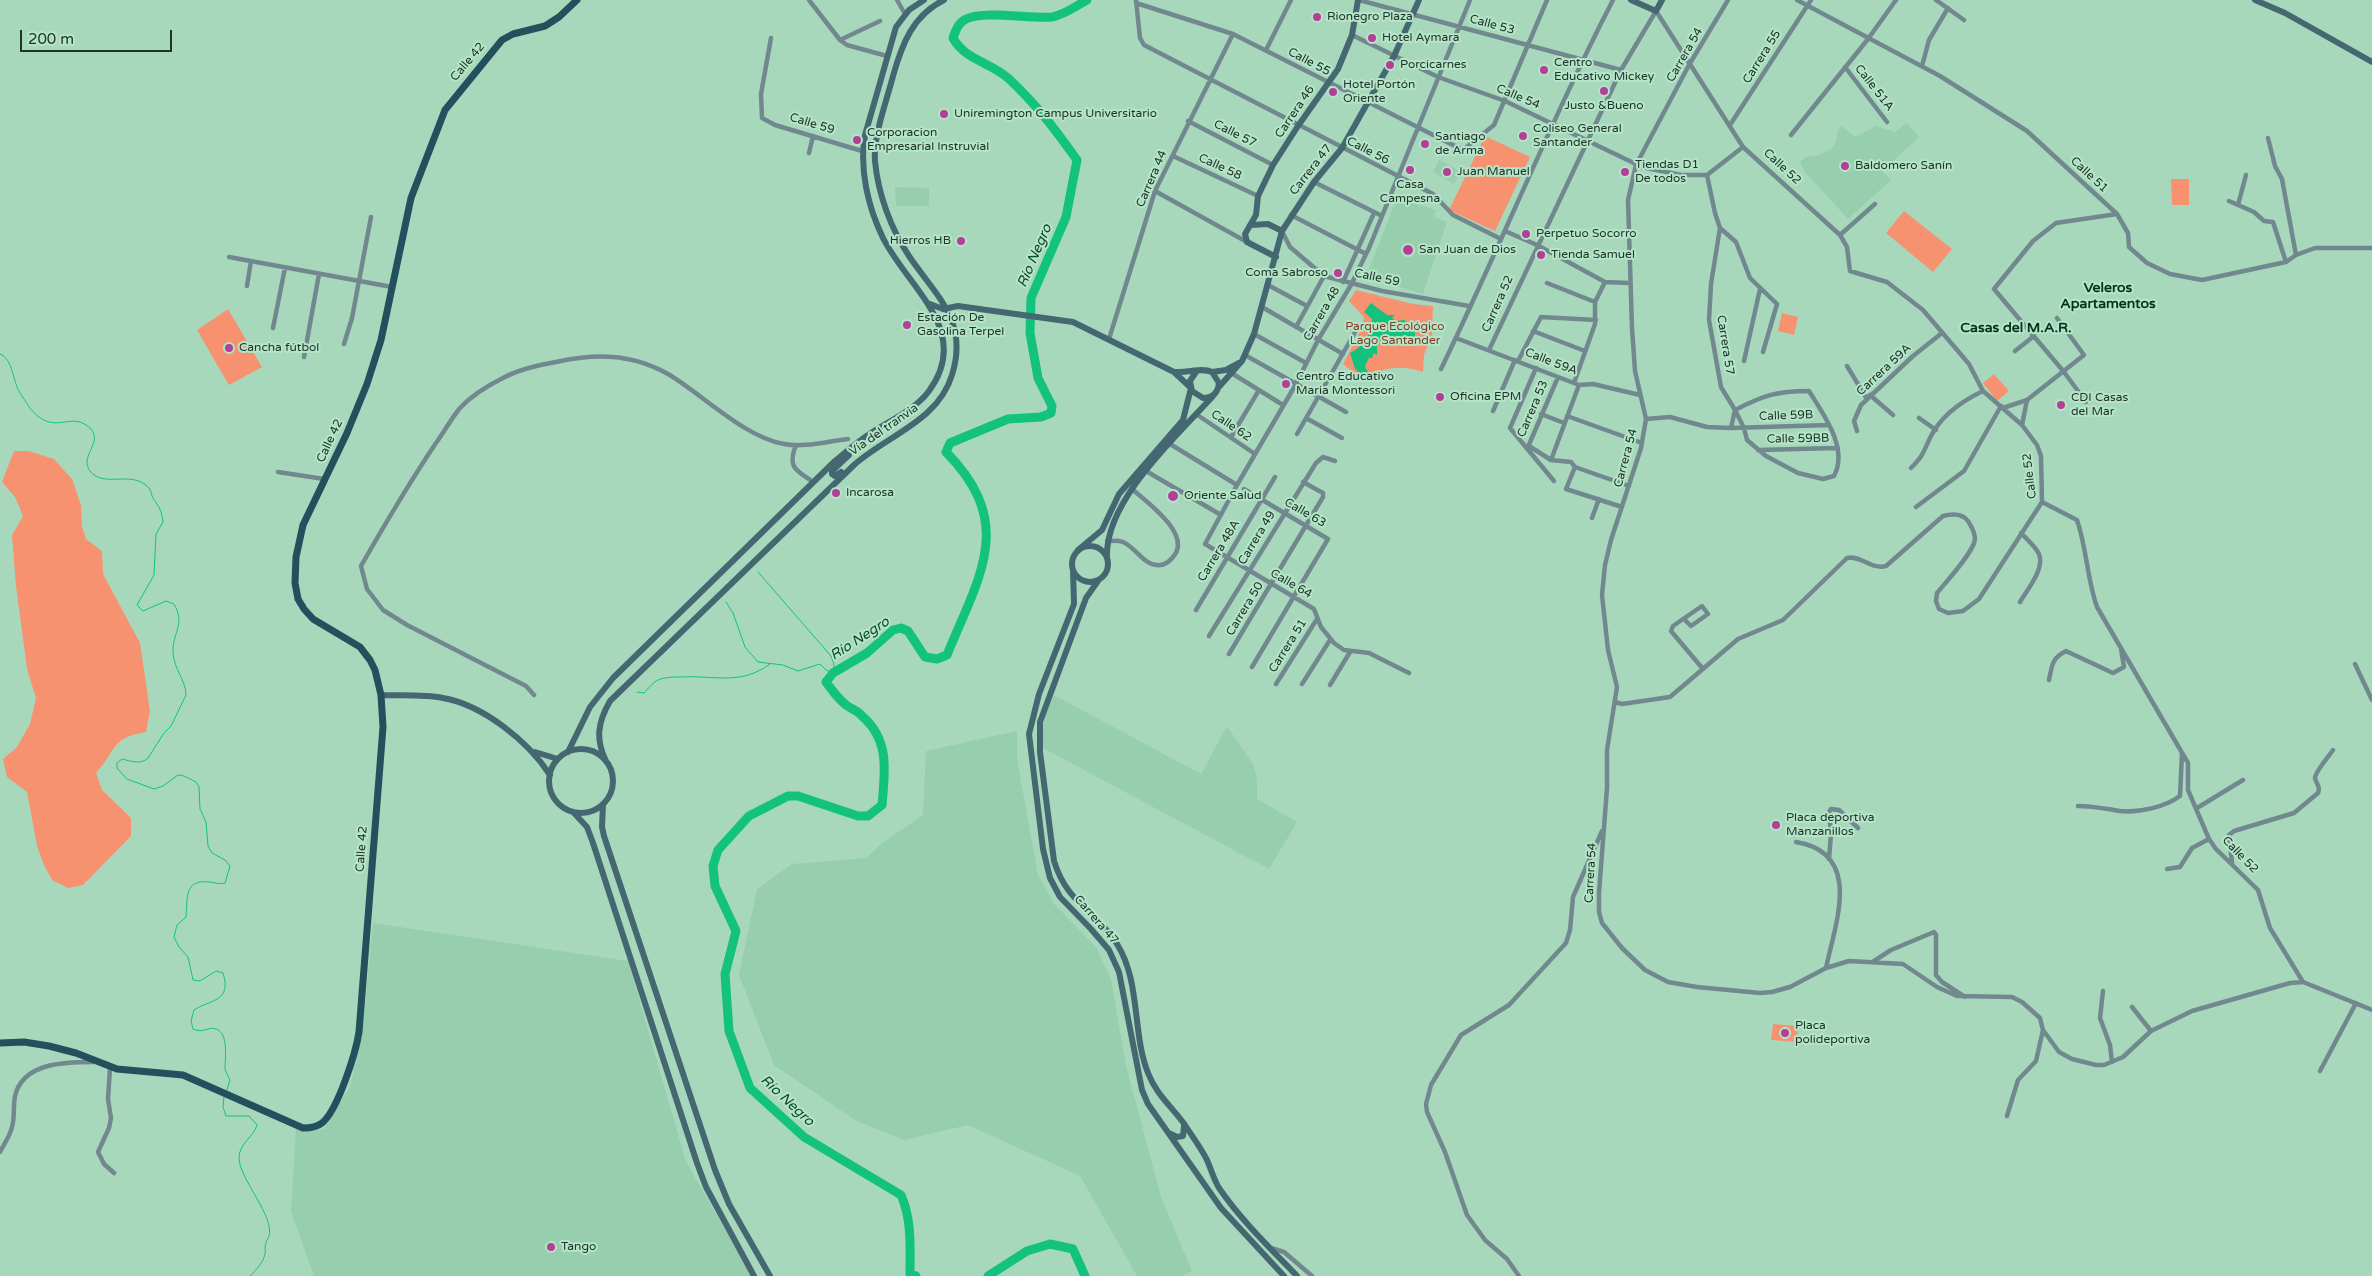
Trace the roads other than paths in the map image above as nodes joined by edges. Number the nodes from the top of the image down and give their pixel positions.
1 (577, 0) edge
2 (809, 0) edge
3 (897, 0) edge
4 (924, 0) edge
5 (944, 0) edge
6 (1291, 0) edge
7 (1359, 0) edge
8 (1419, 0) edge
9 (1470, 0) edge
10 (1547, 0) edge
11 (1613, 0) edge
12 (1631, 0) edge
13 (1662, 0) edge
14 (1728, 0) edge
15 (1798, 0) edge
16 (1810, 0) edge
17 (1896, 0) edge
18 (1936, 0) edge
19 (2255, 0) edge
20 (1136, 2) edge
21 (1807, 5) junction
22 (1948, 8) junction
23 (1656, 11) junction
24 (905, 14) junction
25 (1414, 15) junction
26 (1964, 20) dead end
27 (880, 21) dead end
28 (1459, 26) junction
29 (1233, 34) junction
30 (1352, 35) junction
31 (771, 38) dead end
32 (1868, 39) junction
33 (840, 40) junction
34 (1527, 45) junction
35 (1266, 50) junction
36 (887, 56) junction
37 (1394, 56) junction
38 (1582, 60) junction
39 (2372, 62) edge
40 (1690, 65) junction
41 (1922, 66) junction
42 (1845, 67) junction
43 (1621, 70) junction
44 (1438, 77) junction
45 (1211, 80) junction
46 (1328, 83) junction
47 (1505, 101) junction
48 (1368, 104) junction
49 (1188, 121) junction
50 (1887, 122) dead end
51 (1555, 124) junction
52 (1298, 126) junction
53 (1730, 126) junction
54 (1418, 128) junction
55 (1791, 135) dead end
56 (813, 136) junction
57 (2268, 138) dead end
58 (1588, 140) junction
59 (1743, 147) junction
60 (1342, 148) junction
61 (862, 151) junction
62 (809, 153) dead end
63 (1173, 156) junction
64 (1273, 165) junction
65 (1636, 165) junction
66 (1707, 175) junction
67 (2246, 175) dead end
68 (1398, 177) junction
69 (1314, 182) junction
70 (1155, 191) junction
71 (1258, 196) junction
72 (2229, 202) dead end
73 (1874, 204) dead end
74 (2238, 205) junction
75 (1374, 213) junction
76 (2117, 214) junction
77 (1291, 215) junction
78 (1382, 216) junction
79 (370, 217) dead end
80 (1251, 225) junction
81 (1720, 228) junction
82 (1282, 231) junction
83 (1505, 231) junction
84 (1245, 234) junction
85 (1840, 235) junction
86 (1238, 237) junction
87 (1501, 239) junction
88 (1247, 242) junction
89 (1537, 245) junction
90 (1290, 247) junction
91 (2372, 248) edge
92 (1358, 249) junction
93 (1278, 250) junction
94 (1366, 254) junction
95 (2296, 255) junction
96 (1276, 257) junction
97 (229, 258) dead end
98 (251, 261) junction
99 (2286, 262) junction
100 (285, 268) junction
101 (319, 274) junction
102 (1324, 276) junction
103 (359, 282) junction
104 (1343, 282) junction
105 (1605, 282) junction
106 (1629, 283) junction
107 (1547, 284) dead end
108 (1268, 285) junction
109 (1351, 285) junction
110 (247, 286) dead end
111 (392, 287) junction
112 (1760, 289) junction
113 (1595, 302) junction
114 (929, 304) junction
115 (1307, 306) junction
116 (1469, 306) junction
117 (1262, 307) junction
118 (948, 309) junction
119 (2057, 318) dead end
120 (1596, 320) junction
121 (939, 322) junction
122 (1296, 327) junction
123 (1358, 327) dead end
124 (274, 328) dead end
125 (1533, 331) junction
126 (1942, 333) junction
127 (1254, 334) junction
128 (2034, 336) junction
129 (1456, 338) junction
130 (1110, 339) junction
131 (1318, 340) junction
132 (344, 344) dead end
133 (1489, 350) junction
134 (1585, 351) junction
135 (2015, 351) dead end
136 (1763, 352) dead end
137 (1343, 354) junction
138 (304, 357) dead end
139 (1244, 358) junction
140 (1517, 361) junction
141 (1744, 361) dead end
142 (1306, 363) junction
143 (1847, 366) dead end
144 (1536, 368) junction
145 (1441, 369) dead end
146 (1174, 372) junction
147 (1196, 372) junction
148 (1212, 372) junction
149 (2064, 372) junction
150 (1232, 374) junction
151 (1558, 377) junction
152 (1296, 384) junction
153 (1577, 384) junction
154 (1190, 388) junction
155 (1218, 388) junction
156 (1259, 390) junction
157 (1983, 391) junction
158 (1640, 395) junction
159 (1213, 396) junction
160 (1319, 397) junction
161 (1869, 397) junction
162 (2027, 400) junction
163 (2086, 402) dead end
164 (1283, 405) junction
165 (2002, 407) junction
166 (1736, 410) junction
167 (1493, 411) dead end
168 (1346, 412) dead end
169 (1196, 414) junction
170 (1541, 414) junction
171 (1893, 415) dead end
172 (1567, 416) junction
173 (1306, 418) junction
174 (1919, 418) dead end
175 (1646, 419) junction
176 (1564, 423) junction
177 (1829, 425) junction
178 (2022, 425) junction
179 (1731, 428) junction
180 (1744, 428) junction
181 (1936, 430) junction
182 (1856, 431) dead end
183 (1297, 434) dead end
184 (1231, 437) junction
185 (1342, 438) dead end
186 (848, 439) dead end
187 (1642, 443) junction
188 (1170, 444) junction
189 (796, 445) junction
190 (1528, 447) junction
191 (851, 448) junction
192 (1838, 448) junction
193 (1758, 450) junction
194 (1255, 454) junction
195 (861, 459) junction
196 (1551, 460) junction
197 (1335, 461) dead end
198 (1574, 467) junction
199 (1911, 468) dead end
200 (1146, 471) junction
201 (278, 472) dead end
202 (1275, 477) dead end
203 (324, 479) junction
204 (1554, 481) dead end
205 (813, 482) junction
206 (1303, 482) junction
207 (1237, 485) junction
208 (1629, 486) junction
209 (1132, 489) junction
210 (1244, 489) dead end
211 (1262, 499) junction
212 (1599, 499) junction
213 (2042, 502) junction
214 (1622, 507) junction
215 (1916, 507) dead end
216 (1284, 512) junction
217 (1221, 515) junction
218 (1592, 518) dead end
219 (1307, 525) junction
220 (2021, 533) junction
221 (1108, 541) junction
222 (1205, 544) joint
223 (1078, 550) junction
224 (1107, 557) junction
225 (1226, 558) junction
226 (1073, 570) junction
227 (1249, 571) junction
228 (1098, 581) junction
229 (1271, 584) junction
230 (1294, 597) junction
231 (2020, 602) dead end
232 (1196, 610) dead end
233 (1684, 618) junction
234 (1317, 619) junction
235 (1209, 636) dead end
236 (1330, 640) junction
237 (2121, 645) junction
238 (1350, 652) junction
239 (1229, 654) dead end
240 (2355, 664) dead end
241 (1252, 667) dead end
242 (1703, 669) junction
243 (1409, 673) dead end
244 (2049, 680) dead end
245 (1276, 684) dead end
246 (1302, 684) dead end
247 (1330, 685) dead end
248 (381, 695) junction
249 (534, 695) dead end
250 (2372, 700) edge
251 (1615, 702) junction
252 (2333, 750) dead end
253 (533, 752) junction
254 (568, 752) junction
255 (2182, 752) junction
256 (558, 758) junction
257 (606, 761) junction
258 (550, 774) junction
259 (2243, 780) dead end
260 (604, 804) junction
261 (2078, 806) dead end
262 (2197, 808) junction
263 (573, 812) junction
264 (1604, 825) junction
265 (1858, 828) dead end
266 (2209, 839) junction
267 (1796, 842) dead end
268 (1829, 859) junction
269 (2232, 864) junction
270 (2167, 869) dead end
271 (1873, 961) junction
272 (1826, 968) junction
273 (2303, 982) junction
274 (2103, 991) dead end
275 (1966, 998) junction
276 (2356, 1003) junction
277 (2132, 1007) dead end
278 (2372, 1010) edge
279 (2043, 1030) junction
280 (2151, 1031) junction
281 (0, 1043) edge
282 (95, 1062) junction
283 (2112, 1062) junction
284 (110, 1068) junction
285 (2320, 1071) dead end
286 (2006, 1116) dead end
287 (1184, 1124) junction
288 (1168, 1132) junction
289 (0, 1152) edge
290 (114, 1173) dead end
291 (1270, 1247) junction
292 (754, 1276) edge
293 (770, 1276) edge
294 (1284, 1276) edge
295 (1297, 1276) edge
296 (1312, 1276) edge
297 (1518, 1276) edge

1 - 111 main road, Calle 42
2 - 33 street
3 - 24 street
4 - 24 street, Vía del tranvía
5 - 118 street, Vía del tranvía
6 - 35 street
7 - 25 street, Calle 53
7 - 30 street, Carrera 46
8 - 25 street, Carrera 47
9 - 28 street, Carrera 48
10 - 34 street
11 - 38 street
12 - 23 street
13 - 23 street, Carrera 52
14 - 40 street, Carrera 54
15 - 21 street, Calle 51
16 - 21 street, Carrera 55
17 - 32 street
18 - 22 street
19 - 39 street
20 - 29 street, Calle 55
20 - 45 street, Calle 56
21 - 32 street, Calle 51
21 - 53 street, Carrera 55
22 - 26 street
22 - 41 street
23 - 40 street, Calle 52
23 - 43 street, Carrera 52
24 - 36 street, Vía del tranvía
25 - 28 street, Calle 53
25 - 37 street, Carrera 47
27 - 33 street
28 - 34 street, Calle 53
28 - 44 street, Carrera 48
29 - 35 street, Calle 55
29 - 45 street, Carrera 44
30 - 37 street, Calle 54
30 - 46 street, Carrera 46
31 - 56 street, Calle 59
32 - 41 street, Calle 51
32 - 42 street
33 - 36 street
34 - 38 street, Calle 53
34 - 47 street
35 - 46 street, Calle 55
36 - 61 street, Vía del tranvía
37 - 44 street, Calle 54
37 - 48 street, Carrera 47
38 - 43 street, Calle 53
38 - 51 street
40 - 53 street, Calle 52
40 - 65 street, Carrera 54
41 - 76 street, Calle 51
42 - 50 street, Calle 51A
42 - 55 street
43 - 58 street, Carrera 52
44 - 47 street, Calle 54
44 - 54 street, Carrera 48
45 - 49 street, Carrera 44
45 - 52 street, Calle 56
46 - 48 street, Calle 55
46 - 52 street, Carrera 46
47 - 51 street, Calle 54
47 - 54 street, Calle 55
48 - 54 street, Calle 55
48 - 60 street, Carrera 47
49 - 63 street, Carrera 44
49 - 64 street, Calle 57
51 - 58 street, Calle 54
51 - 83 street
52 - 60 street, Calle 56
52 - 64 street, Carrera 46
53 - 59 street, Calle 52
54 - 68 street, Carrera 48
56 - 61 street, Calle 59
56 - 62 street
57 - 95 street
58 - 65 street, Calle 54
58 - 89 street, Carrera 52
59 - 66 street
59 - 85 street, Calle 52
60 - 68 street, Calle 56
60 - 69 street, Carrera 47
61 - 114 street, Vía del tranvía
63 - 70 street, Carrera 44
63 - 71 street, Calle 58
64 - 71 street, Carrera 46
65 - 66 street, Calle 54
65 - 106 street, Carrera 54
66 - 81 street, Carrera 57
67 - 74 street
68 - 78 street, Carrera 48
68 - 87 street, Calle 56
69 - 75 street
69 - 77 street, Carrera 47
70 - 86 street
70 - 130 street, Carrera 44
71 - 80 street, Carrera 46
72 - 74 street
73 - 85 street
74 - 99 street
75 - 78 street
75 - 92 street
76 - 99 street, Calle 51
76 - 128 street
77 - 82 street, Carrera 47
77 - 92 street
78 - 94 street, Carrera 48
79 - 103 street
80 - 82 street
80 - 84 street, Carrera 46
81 - 112 street
81 - 166 street, Carrera 57
82 - 90 street, Calle 59
82 - 93 street, Carrera 47
83 - 87 street
83 - 89 street
84 - 86 street
84 - 88 street
85 - 126 street, Calle 52
86 - 88 street
87 - 116 street
88 - 96 street
89 - 105 street
89 - 133 street, Carrera 52
90 - 93 street
90 - 102 street, Calle 59
91 - 95 street, Calle 51
92 - 94 street
92 - 104 street
93 - 96 street, Carrera 47
94 - 109 street, Carrera 48
95 - 99 street, Calle 51
96 - 108 street, Carrera 47
97 - 98 street
98 - 100 street
98 - 110 street
100 - 101 street
100 - 124 street
101 - 103 street
101 - 138 street
102 - 104 street, Calle 59
102 - 115 street
103 - 111 street
103 - 132 street
104 - 109 street, Calle 59
105 - 106 street
105 - 113 street
106 - 158 street, Carrera 54
107 - 113 street
108 - 115 street
108 - 117 street, Carrera 47
109 - 116 street, Calle 59
109 - 131 street, Carrera 48
111 - 203 main road, Calle 42
112 - 136 street
112 - 141 street
113 - 120 street
114 - 118 street
114 - 121 street, Vía del tranvía
115 - 122 street
116 - 129 street
117 - 122 street
117 - 127 street, Carrera 47
118 - 121 street
118 - 130 street
118 - 195 street, Vía del tranvía
119 - 149 street
120 - 125 street
120 - 134 street
121 - 191 street, Vía del tranvía
122 - 131 street
123 - 137 street
125 - 134 street
125 - 140 street
126 - 157 street, Calle 52
126 - 161 street, Carrera 59A
127 - 139 street, Carrera 47
127 - 142 street
128 - 135 street
128 - 149 street
129 - 133 street, Calle 59A
129 - 145 street
130 - 146 street
131 - 137 street
131 - 142 street, Carrera 48
133 - 140 street, Calle 59A
134 - 153 street
137 - 160 street
139 - 148 street
139 - 150 street, Carrera 47
139 - 152 street
140 - 144 street, Calle 59A
140 - 167 street
142 - 152 street, Carrera 48
143 - 161 street
144 - 151 street, Calle 59A
144 - 190 street
146 - 147 street
146 - 154 street
147 - 148 street
147 - 154 street
148 - 155 street
149 - 162 street
149 - 163 street
150 - 155 street, Carrera 47
150 - 156 street
151 - 153 street, Calle 59A
151 - 170 street, Carrera 53
152 - 160 street
152 - 164 street, Carrera 48
153 - 158 street, Calle 59A
153 - 172 street
154 - 159 street
154 - 223 street
155 - 159 street
156 - 164 street
156 - 184 street
157 - 165 street, Calle 52
157 - 181 street
158 - 175 street, Carrera 54
159 - 169 street
160 - 168 street
160 - 173 street
161 - 171 street
161 - 182 street, Carrera 59A
162 - 165 street
162 - 178 street
164 - 194 street, Carrera 48
165 - 178 street, Calle 52
165 - 215 street
166 - 177 street
166 - 179 street
166 - 180 street, Carrera 57
169 - 184 street, Calle 62
169 - 188 street
170 - 176 street
170 - 190 street, Carrera 53
172 - 176 street
172 - 187 street
173 - 183 street
173 - 185 street
174 - 181 street
175 - 179 street, Calle 59B
175 - 187 street, Carrera 54
176 - 196 street
177 - 180 street, Calle 59B
177 - 192 street
178 - 213 street, Calle 52
179 - 180 street, Calle 59B
180 - 193 street, Carrera 57
181 - 199 street
184 - 194 street, Calle 62
186 - 189 street
187 - 208 street, Carrera 54
188 - 200 street
188 - 207 street
189 - 205 street
189 - 249 street
190 - 196 street
190 - 204 street
191 - 195 street
191 - 205 street, Vía del tranvía
192 - 193 street, Calle 59BB
192 - 193 street
194 - 207 street, Carrera 48
195 - 257 street, Vía del tranvía
196 - 198 street
197 - 206 street, Carrera 49
198 - 208 street
198 - 212 street
200 - 209 street
200 - 217 street
201 - 203 street
202 - 211 street, Carrera 48A
203 - 248 main road, Calle 42
205 - 254 street, Vía del tranvía
206 - 216 street, Carrera 49
206 - 219 street, Carrera 50
207 - 217 street, Carrera 48
208 - 214 street, Carrera 54
209 - 221 street
209 - 221 street
210 - 211 street, Calle 63
211 - 216 street, Calle 63
211 - 225 street, Carrera 48A
212 - 214 street
212 - 218 street
213 - 220 street
213 - 237 street, Calle 52
214 - 251 street, Carrera 54
216 - 219 street, Calle 63
216 - 227 street, Carrera 49
217 - 222 street, Carrera 48
219 - 229 street, Carrera 50
219 - 230 street, Calle 63
220 - 231 street
220 - 242 street
221 - 224 street
222 - 225 street, Calle 64
223 - 224 street
223 - 226 street
224 - 228 street
225 - 227 street, Calle 64
225 - 232 street, Carrera 48A
226 - 228 street
226 - 288 street, Carrera 47
227 - 229 street, Calle 64
227 - 235 street, Carrera 49
228 - 287 street, Carrera 47
229 - 230 street, Calle 64
229 - 239 street, Carrera 50
230 - 234 street, Calle 64
230 - 241 street
233 - 233 street
233 - 242 street
234 - 236 street, Calle 64
234 - 245 street, Carrera 51
236 - 238 street, Calle 64
236 - 246 street
237 - 244 street
237 - 255 street, Calle 52
238 - 243 street, Calle 64
238 - 247 street
240 - 250 street
242 - 251 street
248 - 253 street
248 - 284 main road, Calle 42
251 - 264 street, Carrera 54
252 - 269 street
253 - 256 street
253 - 258 street
254 - 256 street
254 - 257 street
255 - 261 street
255 - 262 street, Calle 52
256 - 258 street
257 - 260 street
258 - 263 street
259 - 262 street
260 - 263 street
260 - 293 street
262 - 266 street, Calle 52
263 - 292 street
264 - 272 street, Carrera 54
264 - 297 street
265 - 268 street
266 - 269 street, Calle 52
266 - 270 street
267 - 268 street
268 - 272 street
269 - 273 street, Calle 52
271 - 272 street
271 - 275 street
271 - 275 street
273 - 276 street
273 - 280 street
274 - 283 street
275 - 279 street
276 - 278 street
276 - 285 street
277 - 280 street
279 - 283 street
279 - 286 street
280 - 283 street
281 - 282 main road, Calle 42
282 - 284 main road, Calle 42
282 - 289 street
284 - 290 street
287 - 288 street
287 - 291 street, Carrera 47
288 - 294 street, Carrera 47
291 - 295 street, Carrera 47
291 - 296 street

